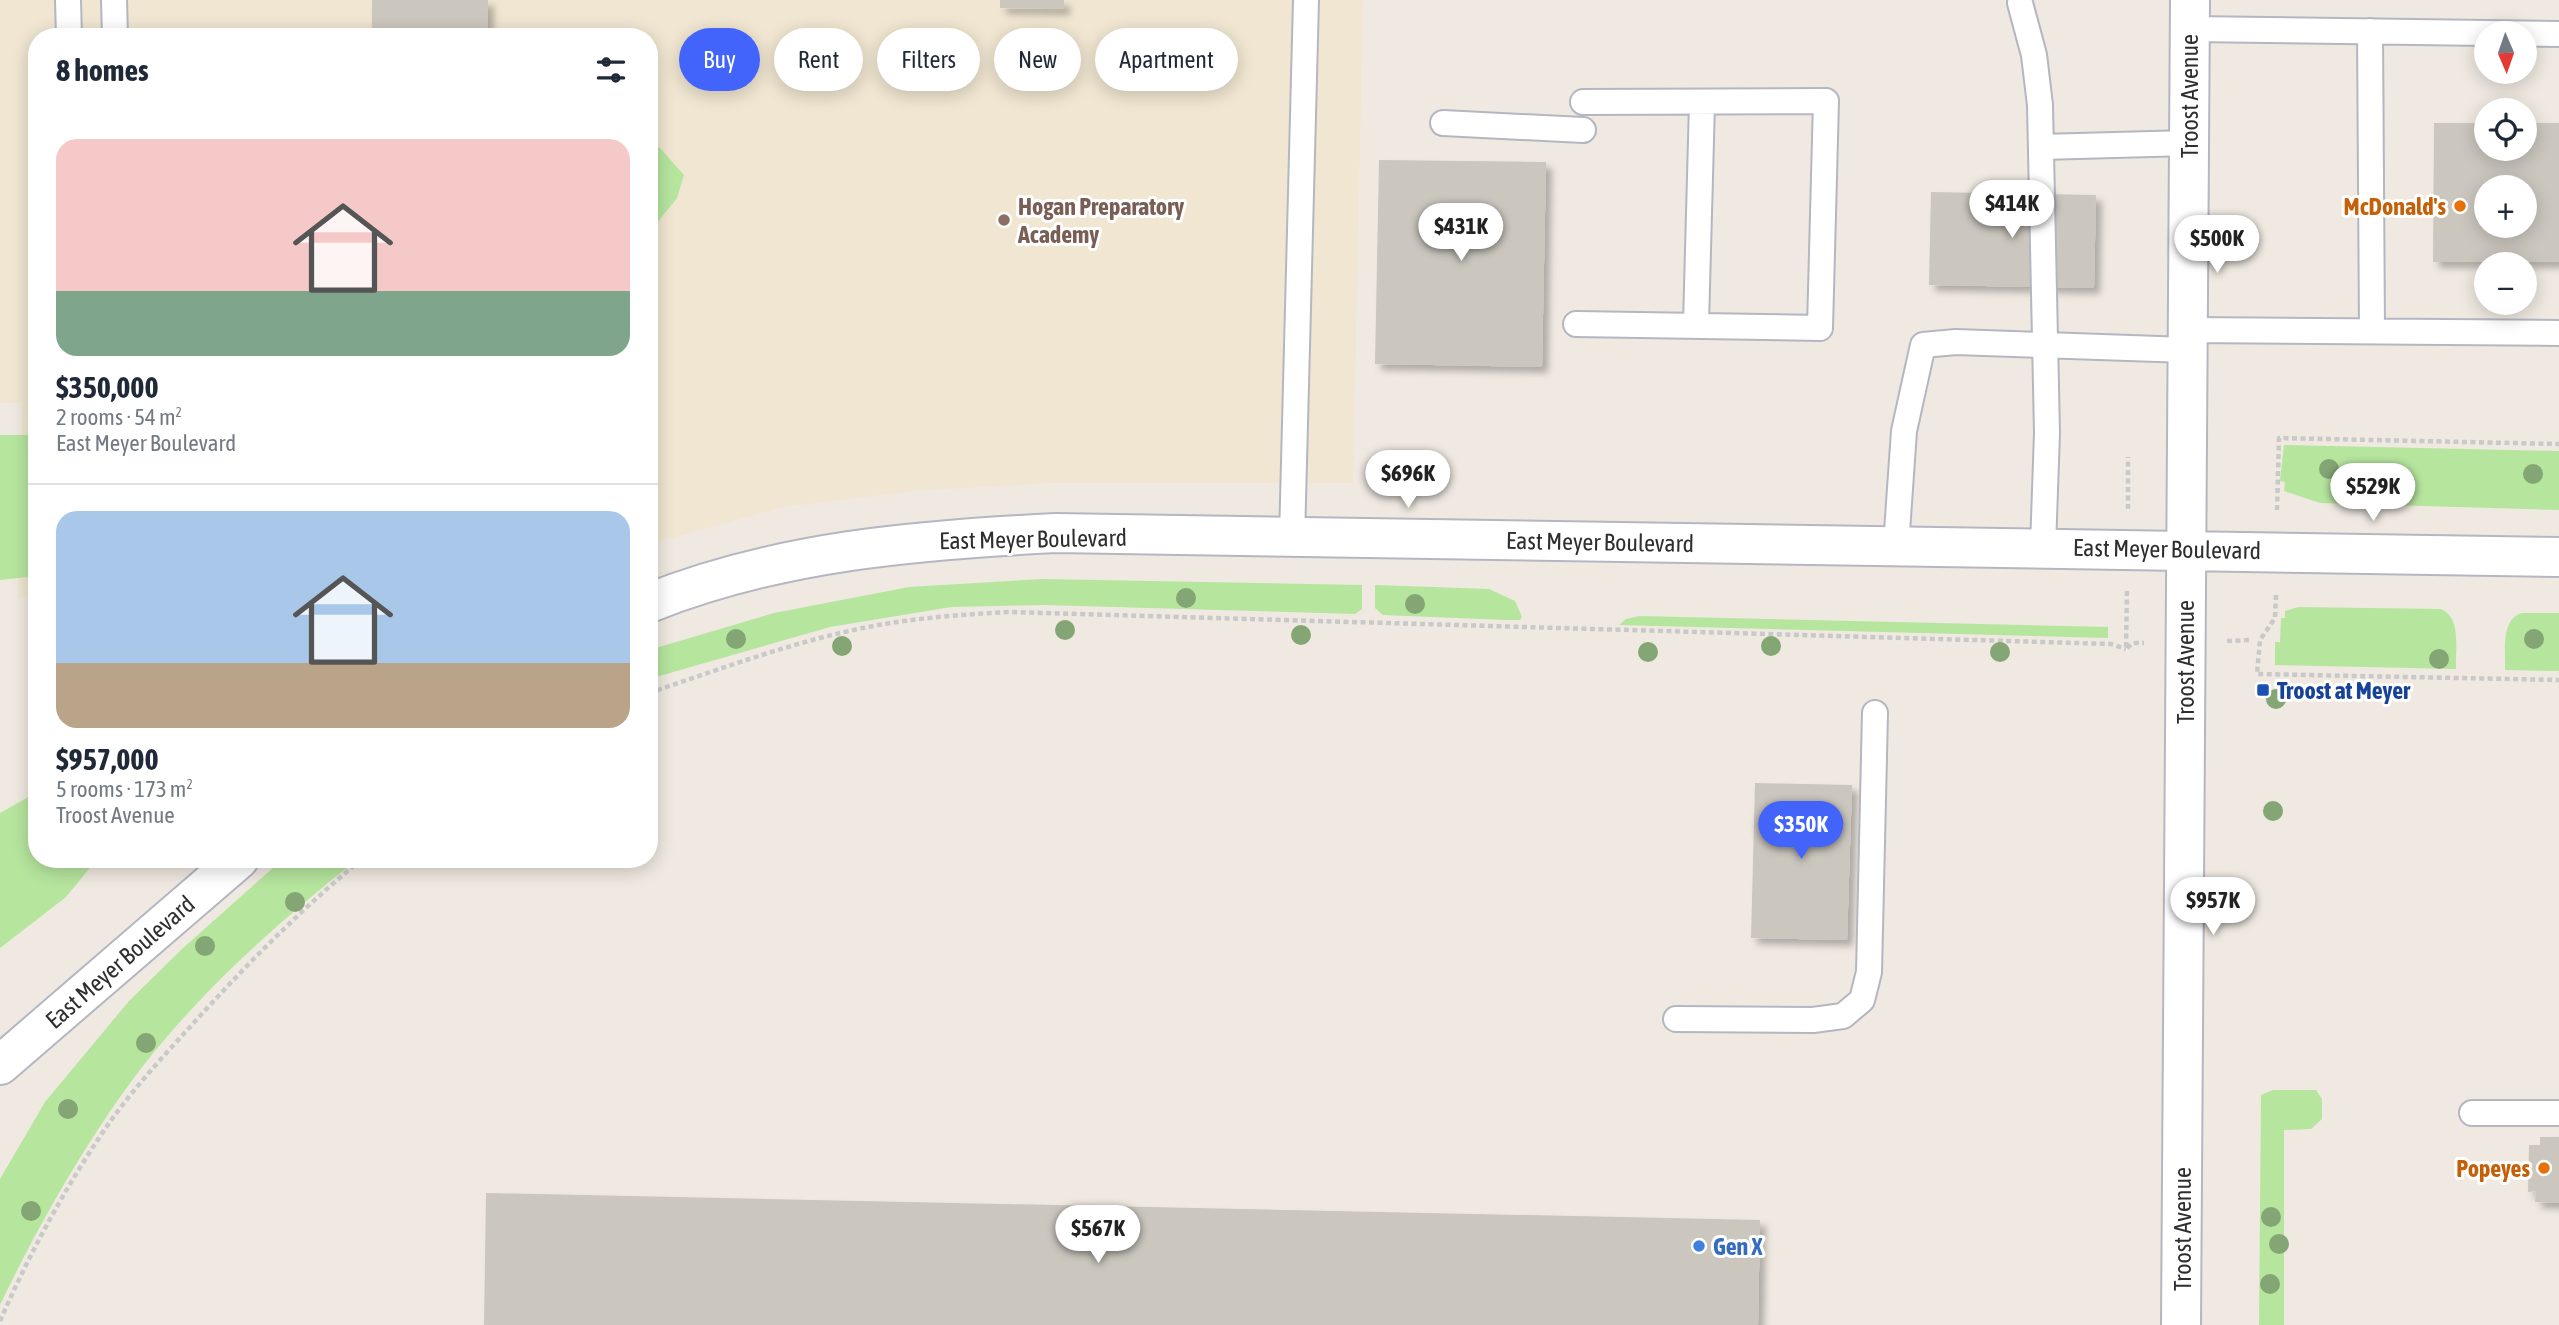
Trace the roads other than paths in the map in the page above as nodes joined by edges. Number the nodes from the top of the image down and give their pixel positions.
1 (68, 0) edge
2 (114, 0) edge
3 (1306, 0) edge
4 (2020, 3) dead end
5 (2190, 15) edge
6 (69, 28) edge
7 (115, 28) edge
8 (2370, 31) junction
9 (2559, 34) edge
10 (1583, 102) dead end
11 (1702, 103) junction
12 (1443, 123) dead end
13 (1583, 130) dead end
14 (2189, 144) junction
15 (2041, 147) junction
16 (1576, 324) dead end
17 (1696, 324) junction
18 (2371, 331) junction
19 (2559, 333) edge
20 (2187, 340) junction
21 (2045, 346) junction
22 (1292, 539) junction
23 (1896, 546) junction
24 (2043, 547) junction
25 (2185, 549) junction
26 (2559, 557) edge
27 (658, 599) edge
28 (1875, 713) dead end
29 (229, 868) edge
30 (1676, 1019) dead end
31 (0, 1065) edge
32 (2472, 1113) dead end
33 (2559, 1113) edge
34 (2181, 1325) edge

1 - 6 lane
2 - 7 lane
3 - 22 lane
4 - 15 lane
5 - 8 lane
5 - 14 main road, Troost Avenue
8 - 9 lane
8 - 18 lane
10 - 11 lane
11 - 17 lane
11 - 17 lane
12 - 13 lane
14 - 15 lane
14 - 20 main road, Troost Avenue
15 - 21 lane
16 - 17 lane
18 - 19 lane
18 - 20 lane
20 - 21 lane
20 - 25 main road, Troost Avenue
21 - 23 lane
21 - 24 lane
22 - 23 main road, East Meyer Boulevard
22 - 27 main road, East Meyer Boulevard
23 - 24 main road, East Meyer Boulevard
24 - 25 main road, East Meyer Boulevard
25 - 26 main road, East Meyer Boulevard
25 - 34 main road, Troost Avenue
28 - 30 lane
29 - 31 main road, East Meyer Boulevard
32 - 33 lane

